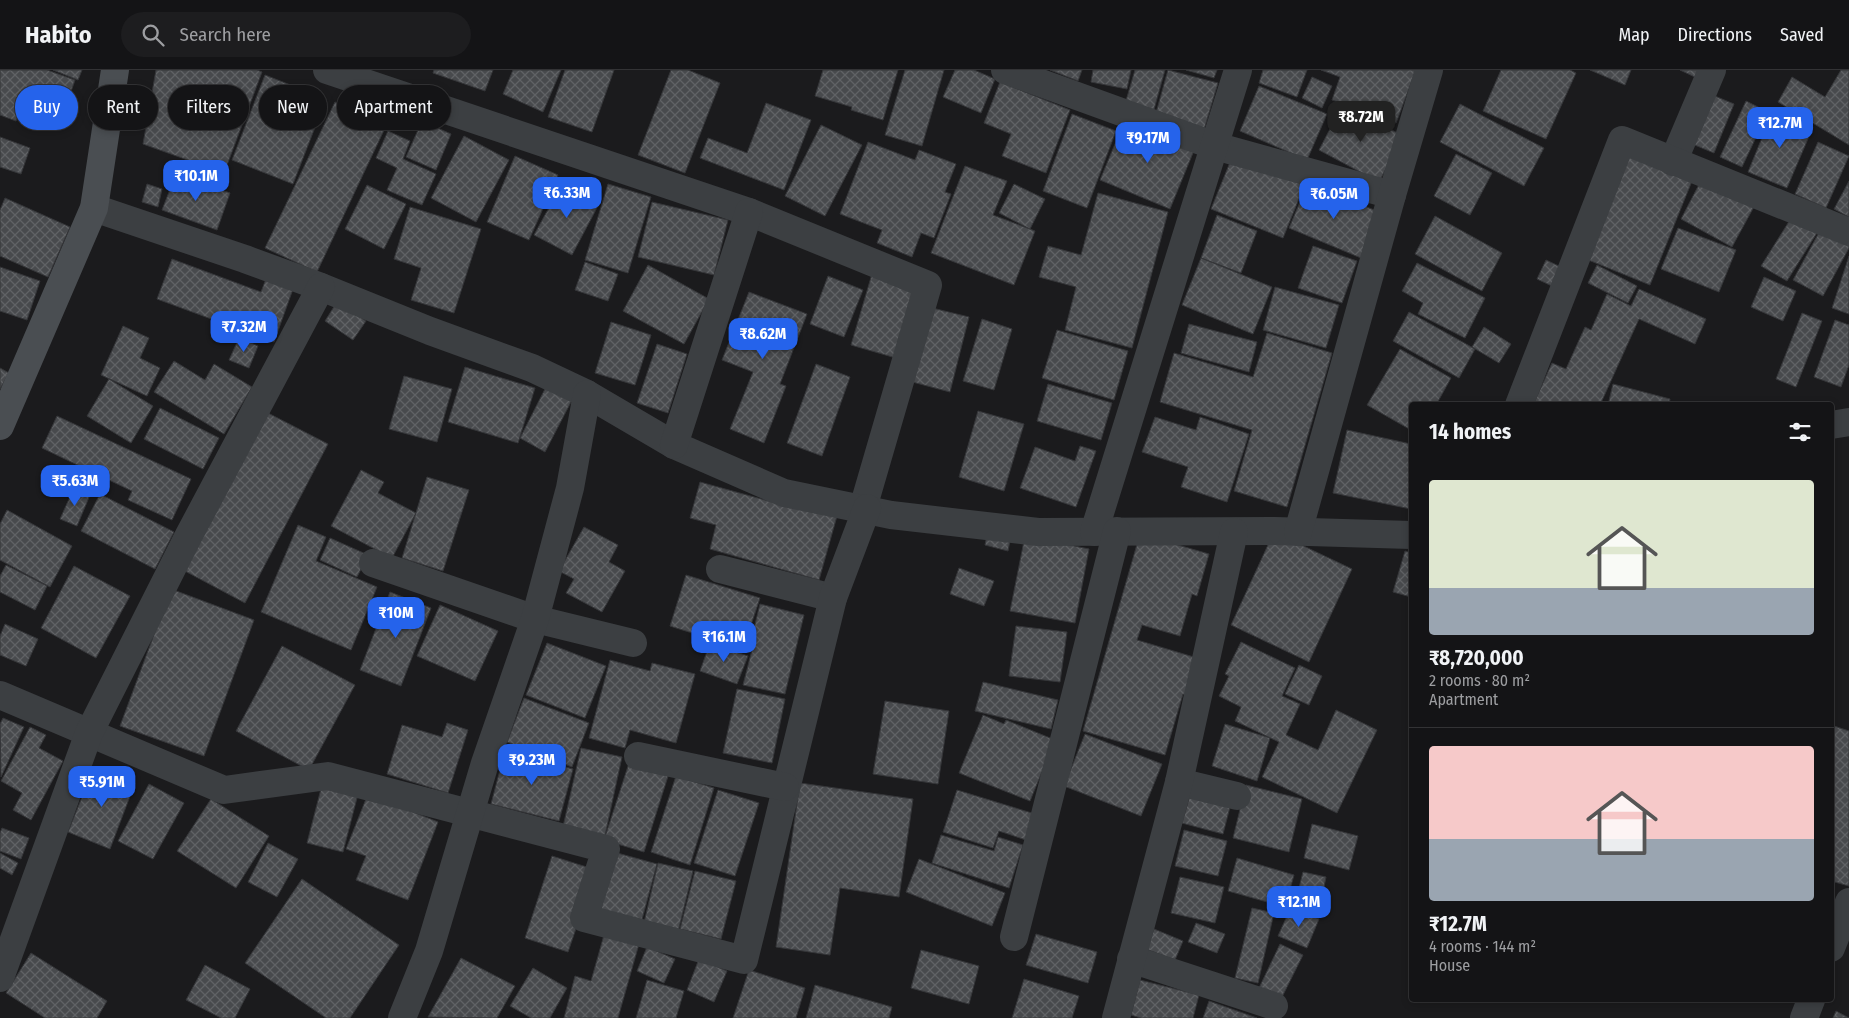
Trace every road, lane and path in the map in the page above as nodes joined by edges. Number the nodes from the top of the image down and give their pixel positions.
1 (115, 70) edge
2 (326, 70) edge
3 (1005, 70) edge
4 (1238, 70) edge
5 (1429, 70) edge
6 (1712, 70) edge
7 (1216, 146) junction
8 (1673, 162) junction
9 (1392, 195) junction
10 (94, 208) junction
11 (749, 212) junction
12 (1849, 232) edge
13 (321, 287) junction
14 (587, 394) junction
15 (1520, 402) edge
16 (1849, 422) edge
17 (1834, 424) edge
18 (0, 426) edge
19 (674, 445) junction
20 (865, 508) junction
21 (1106, 531) junction
22 (1234, 532) junction
23 (1298, 532) junction
24 (1409, 535) edge
25 (373, 563) dead end
26 (720, 569) dead end
27 (833, 598) junction
28 (535, 619) junction
29 (633, 643) dead end
30 (0, 695) edge
31 (89, 734) junction
32 (638, 756) dead end
33 (1179, 782) junction
34 (786, 788) junction
35 (1237, 796) dead end
36 (470, 815) junction
37 (1849, 902) edge
38 (1014, 937) dead end
39 (1834, 940) edge
40 (1131, 959) junction
41 (0, 978) edge
42 (1811, 1002) edge
43 (1274, 1006) dead end
44 (402, 1018) edge
45 (1116, 1018) edge
46 (1804, 1018) edge

1 - 10 main road
2 - 11 street
3 - 7 street
4 - 7 street
5 - 9 street
6 - 8 street
7 - 9 street
7 - 21 street
8 - 12 street
8 - 15 street
9 - 23 street
10 - 13 street
10 - 18 main road
11 - 19 street
11 - 20 street
13 - 14 street
13 - 31 street
14 - 19 street
14 - 28 street
16 - 17 street
19 - 20 street
20 - 21 street
20 - 27 street
21 - 22 street
21 - 38 street
22 - 23 street
22 - 33 street
23 - 24 street
25 - 28 street
26 - 27 street
27 - 34 street
28 - 29 street
28 - 36 street
30 - 31 street
31 - 36 street
31 - 41 street
32 - 34 street
33 - 35 street
33 - 40 street
34 - 36 street
36 - 44 street
37 - 39 street
40 - 43 street
40 - 45 street
42 - 46 street

